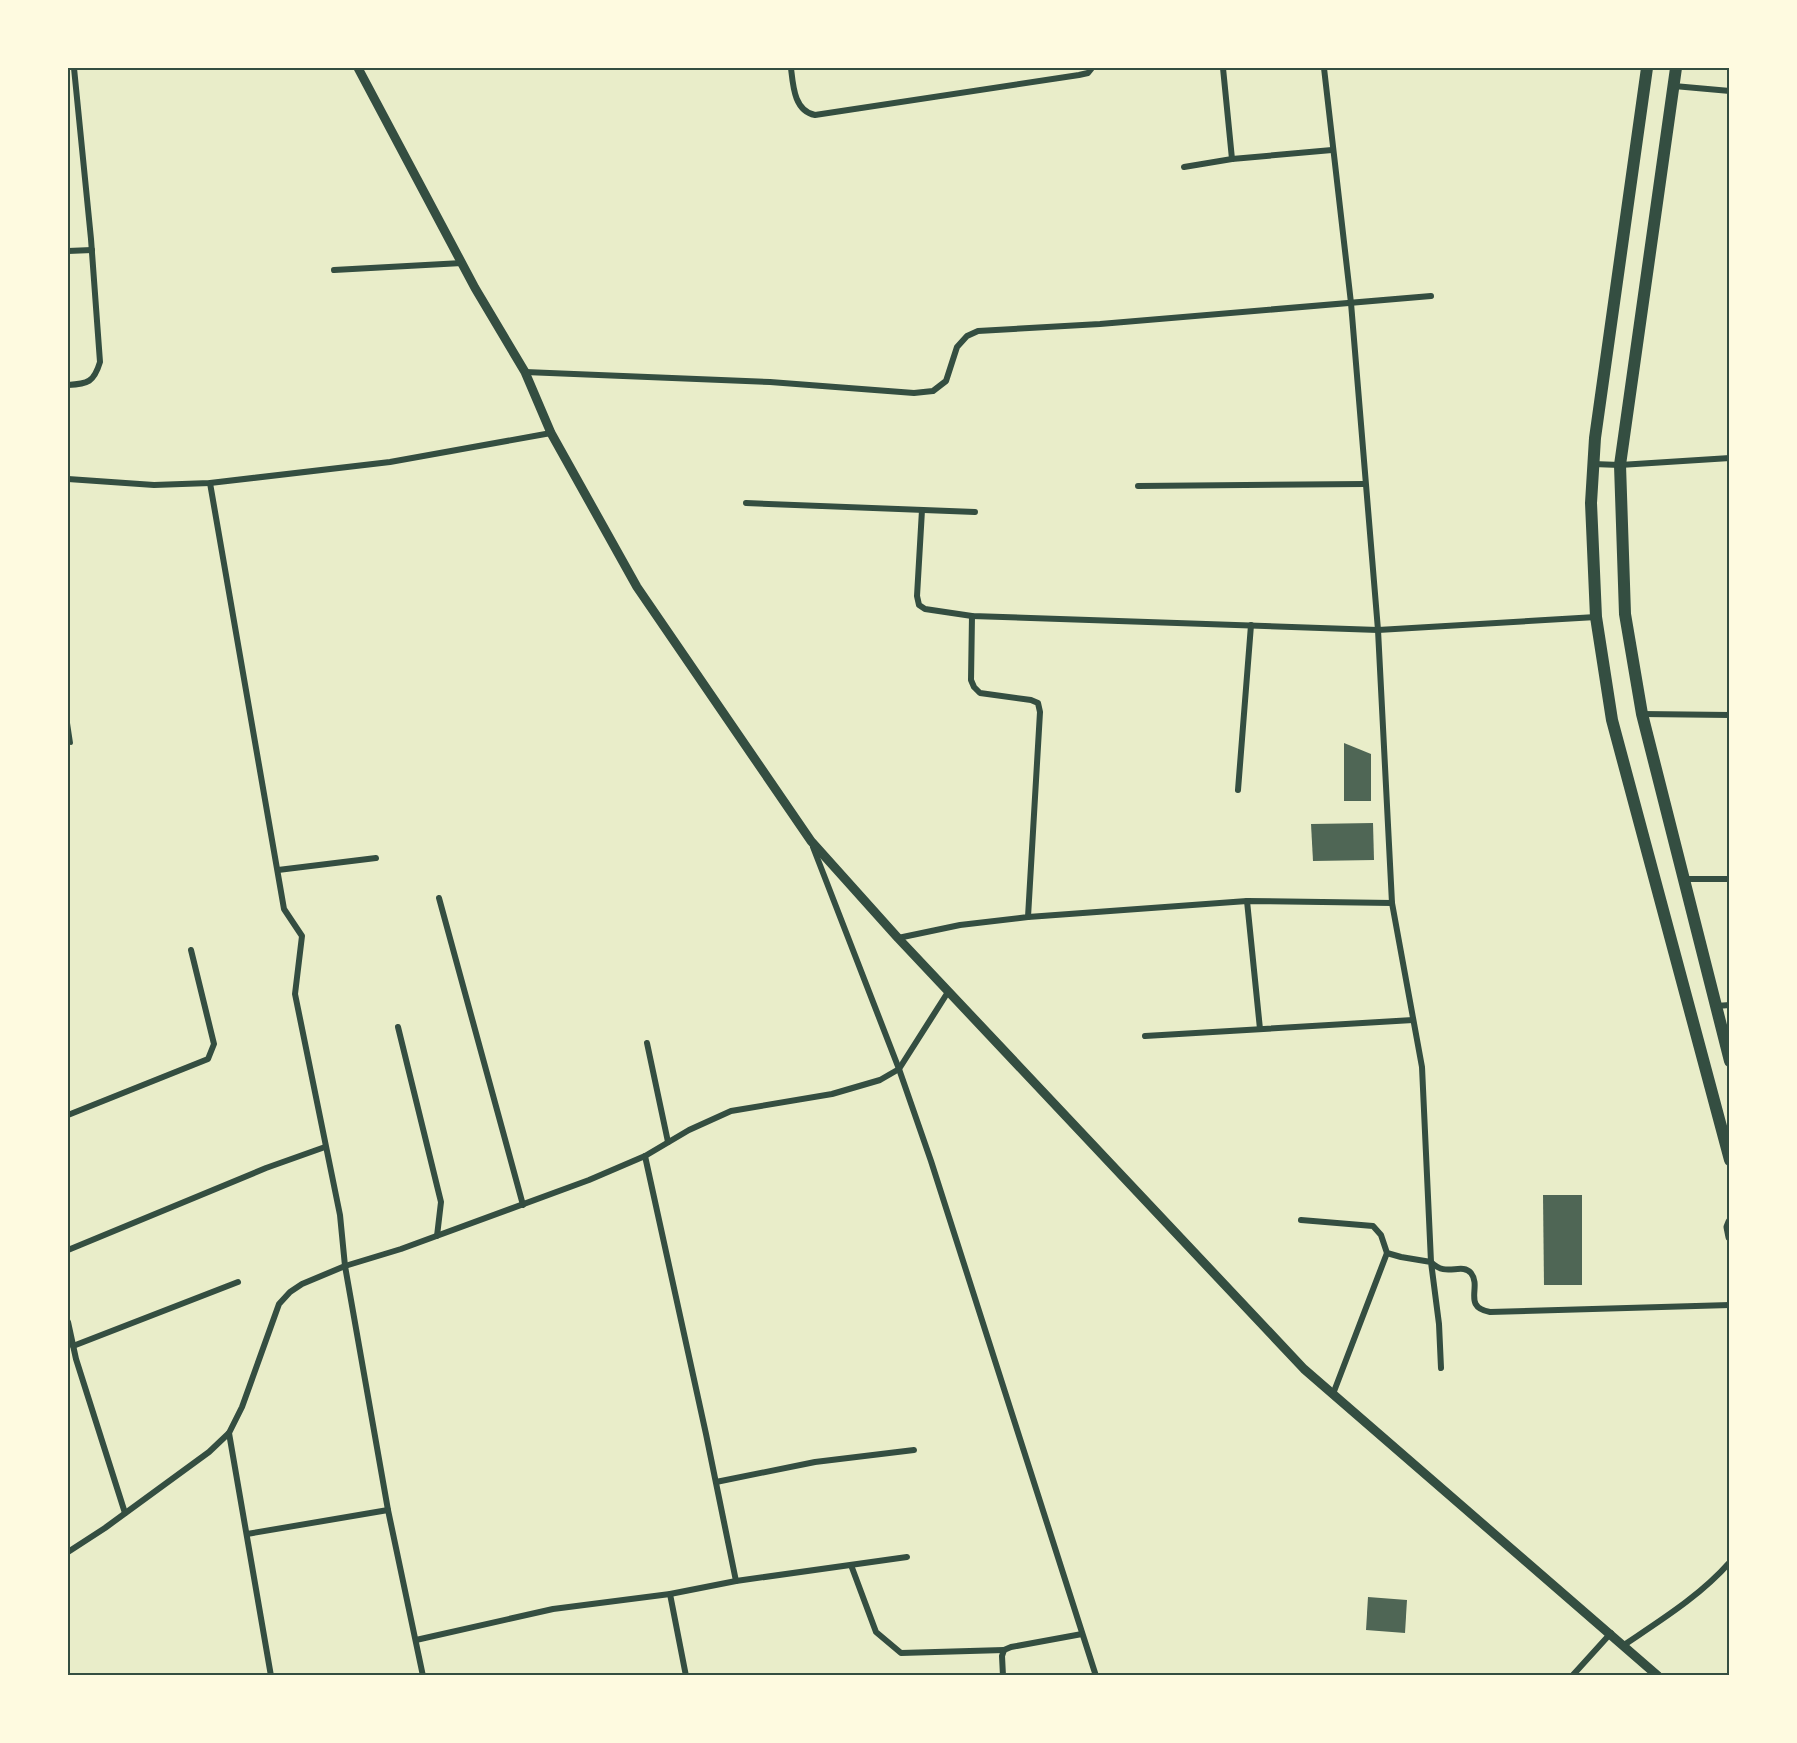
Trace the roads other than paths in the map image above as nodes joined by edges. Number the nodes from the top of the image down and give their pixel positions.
1 (74, 68) edge
2 (358, 68) edge
3 (791, 68) edge
4 (1092, 68) edge
5 (1223, 68) edge
6 (1324, 68) edge
7 (1647, 68) edge
8 (1676, 68) edge
9 (1674, 86) junction
10 (1730, 91) edge
11 (1332, 150) junction
12 (1232, 159) junction
13 (1184, 167) dead end
14 (92, 250) junction
15 (68, 251) edge
16 (462, 263) junction
17 (334, 270) dead end
18 (1431, 297) dead end
19 (1350, 303) junction
20 (525, 372) junction
21 (68, 384) edge
22 (551, 434) junction
23 (1730, 458) edge
24 (1593, 464) junction
25 (1620, 465) junction
26 (68, 479) edge
27 (210, 483) junction
28 (1364, 484) junction
29 (1138, 486) dead end
30 (746, 502) dead end
31 (922, 510) junction
32 (975, 512) dead end
33 (972, 616) junction
34 (1596, 617) junction
35 (1251, 625) junction
36 (1378, 630) junction
37 (1642, 714) junction
38 (1730, 715) edge
39 (68, 723) edge
40 (71, 743) dead end
41 (1238, 790) dead end
42 (811, 841) junction
43 (376, 858) dead end
44 (278, 870) junction
45 (1682, 879) junction
46 (1730, 879) edge
47 (439, 898) dead end
48 (1247, 901) junction
49 (1392, 903) junction
50 (1028, 917) junction
51 (898, 938) junction
52 (191, 950) dead end
53 (948, 992) junction
54 (1730, 1005) edge
55 (1716, 1006) junction
56 (1413, 1020) junction
57 (398, 1027) dead end
58 (1260, 1029) junction
59 (1145, 1036) dead end
60 (647, 1043) dead end
61 (1730, 1061) edge
62 (899, 1069) junction
63 (68, 1115) edge
64 (668, 1142) junction
65 (325, 1147) junction
66 (645, 1156) junction
67 (1730, 1160) edge
68 (523, 1205) junction
69 (1301, 1220) dead end
70 (1730, 1222) edge
71 (437, 1236) junction
72 (1730, 1237) edge
73 (68, 1250) edge
74 (1387, 1253) junction
75 (1431, 1262) junction
76 (345, 1266) junction
77 (238, 1282) dead end
78 (1730, 1305) edge
79 (68, 1322) edge
80 (73, 1346) junction
81 (76, 1359) junction
82 (68, 1362) edge
83 (1441, 1368) dead end
84 (1333, 1394) junction
85 (229, 1433) junction
86 (914, 1450) dead end
87 (716, 1482) junction
88 (388, 1510) junction
89 (125, 1513) junction
90 (247, 1534) junction
91 (68, 1552) edge
92 (907, 1557) dead end
93 (1730, 1562) edge
94 (851, 1565) junction
95 (736, 1581) junction
96 (670, 1594) junction
97 (1611, 1633) junction
98 (1082, 1634) junction
99 (416, 1640) junction
100 (1624, 1645) junction
101 (1004, 1650) junction
102 (271, 1676) edge
103 (423, 1676) edge
104 (686, 1676) edge
105 (1003, 1676) edge
106 (1096, 1676) edge
107 (1572, 1676) edge
108 (1658, 1676) edge

1 - 14 street
2 - 16 street
3 - 4 street
5 - 12 street
6 - 11 street
7 - 24 highway
8 - 9 highway
9 - 10 street
9 - 25 highway
11 - 12 street
11 - 19 street
12 - 13 street
14 - 15 street
14 - 21 street
16 - 17 street
16 - 20 street
18 - 19 street
19 - 20 street
19 - 28 street
20 - 22 street
22 - 27 street
22 - 42 street
23 - 25 street
24 - 25 street
24 - 34 highway
25 - 37 highway
26 - 27 street
27 - 44 street
28 - 29 street
28 - 36 street
30 - 31 street
31 - 32 street
31 - 33 street
33 - 35 street
33 - 50 street
34 - 36 street
34 - 67 highway
35 - 36 street
35 - 41 street
36 - 49 street
37 - 38 street
37 - 45 highway
39 - 40 lane
42 - 51 street
42 - 62 street
43 - 44 street
44 - 65 street
45 - 46 street
45 - 55 highway
47 - 68 street
48 - 49 street
48 - 50 street
48 - 58 street
49 - 56 street
50 - 51 street
51 - 53 street
52 - 63 street
53 - 62 street
53 - 84 street
54 - 55 street
55 - 61 highway
56 - 58 street
56 - 75 street
57 - 71 street
58 - 59 street
60 - 64 street
62 - 64 street
62 - 98 street
64 - 66 street
65 - 73 street
65 - 76 street
66 - 68 street
66 - 87 street
68 - 71 street
69 - 74 street
70 - 72 street
71 - 76 street
74 - 75 street
74 - 84 street
75 - 78 street
75 - 83 street
76 - 85 street
76 - 88 street
77 - 80 street
79 - 80 street
80 - 81 street
81 - 82 street
81 - 89 street
84 - 97 street
85 - 89 street
85 - 90 street
86 - 87 street
87 - 95 street
88 - 90 street
88 - 99 street
89 - 91 street
90 - 102 street
92 - 94 street
93 - 100 street
94 - 95 street
94 - 101 street
95 - 96 street
96 - 99 street
96 - 104 street
97 - 100 street
97 - 107 street
98 - 101 street
98 - 106 street
99 - 103 street
100 - 108 street
101 - 105 street

